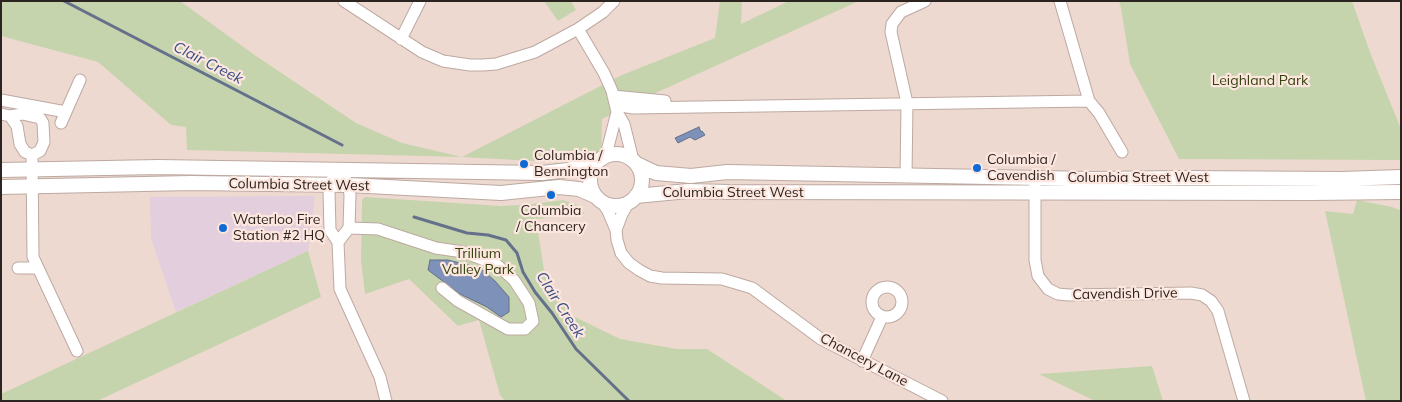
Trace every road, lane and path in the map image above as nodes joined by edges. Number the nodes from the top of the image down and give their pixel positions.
1 (344, 1) edge
2 (420, 1) edge
3 (614, 1) edge
4 (925, 1) edge
5 (1060, 1) edge
6 (578, 29) junction
7 (401, 39) junction
8 (80, 80) dead end
9 (1, 100) edge
10 (1089, 101) junction
11 (907, 103) junction
12 (616, 105) junction
13 (6, 115) edge
14 (1122, 152) dead end
15 (601, 159) junction
16 (32, 162) junction
17 (635, 162) junction
18 (192, 167) junction
19 (339, 169) junction
20 (1, 170) edge
21 (906, 176) junction
22 (1401, 177) edge
23 (1035, 178) junction
24 (191, 184) junction
25 (329, 185) junction
26 (350, 185) junction
27 (1, 187) edge
28 (33, 187) junction
29 (1401, 192) edge
30 (1036, 193) junction
31 (599, 199) junction
32 (632, 200) junction
33 (349, 228) junction
34 (616, 230) junction
35 (338, 242) junction
36 (18, 268) dead end
37 (38, 268) junction
38 (442, 288) dead end
39 (882, 317) dead end
40 (77, 350) dead end
41 (862, 361) junction
42 (386, 401) edge
43 (942, 401) edge
44 (1244, 401) edge

1 - 7 street
2 - 7 street
3 - 6 street
4 - 11 street
5 - 10 street
6 - 7 street
6 - 12 street
8 - 9 street
10 - 11 street
10 - 14 street
11 - 12 street
11 - 21 street
12 - 15 street
12 - 17 street
13 - 16 street
13 - 16 street
15 - 17 main road
15 - 19 main road, Columbia Street West
15 - 31 main road
16 - 18 main road, Columbia Street West
16 - 20 main road, Columbia Street West
16 - 28 street
17 - 21 main road, Columbia Street West
17 - 32 main road
18 - 19 main road, Columbia Street West
18 - 24 main road
19 - 25 street
19 - 26 street
21 - 23 main road, Columbia Street West
22 - 23 main road, Columbia Street West
23 - 30 street, Cavendish Drive
24 - 25 main road, Columbia Street West
24 - 28 main road, Columbia Street West
25 - 26 main road, Columbia Street West
25 - 35 street
26 - 31 main road, Columbia Street West
26 - 33 street
27 - 28 main road, Columbia Street West
28 - 37 street
29 - 30 main road, Columbia Street West
30 - 32 main road, Columbia Street West
30 - 44 street, Cavendish Drive
31 - 32 main road
31 - 34 street, Chancery Lane
32 - 34 street
33 - 35 street
33 - 38 street
34 - 41 street, Chancery Lane
35 - 42 street
36 - 37 street
37 - 40 street
39 - 41 street
41 - 43 street, Chancery Lane

